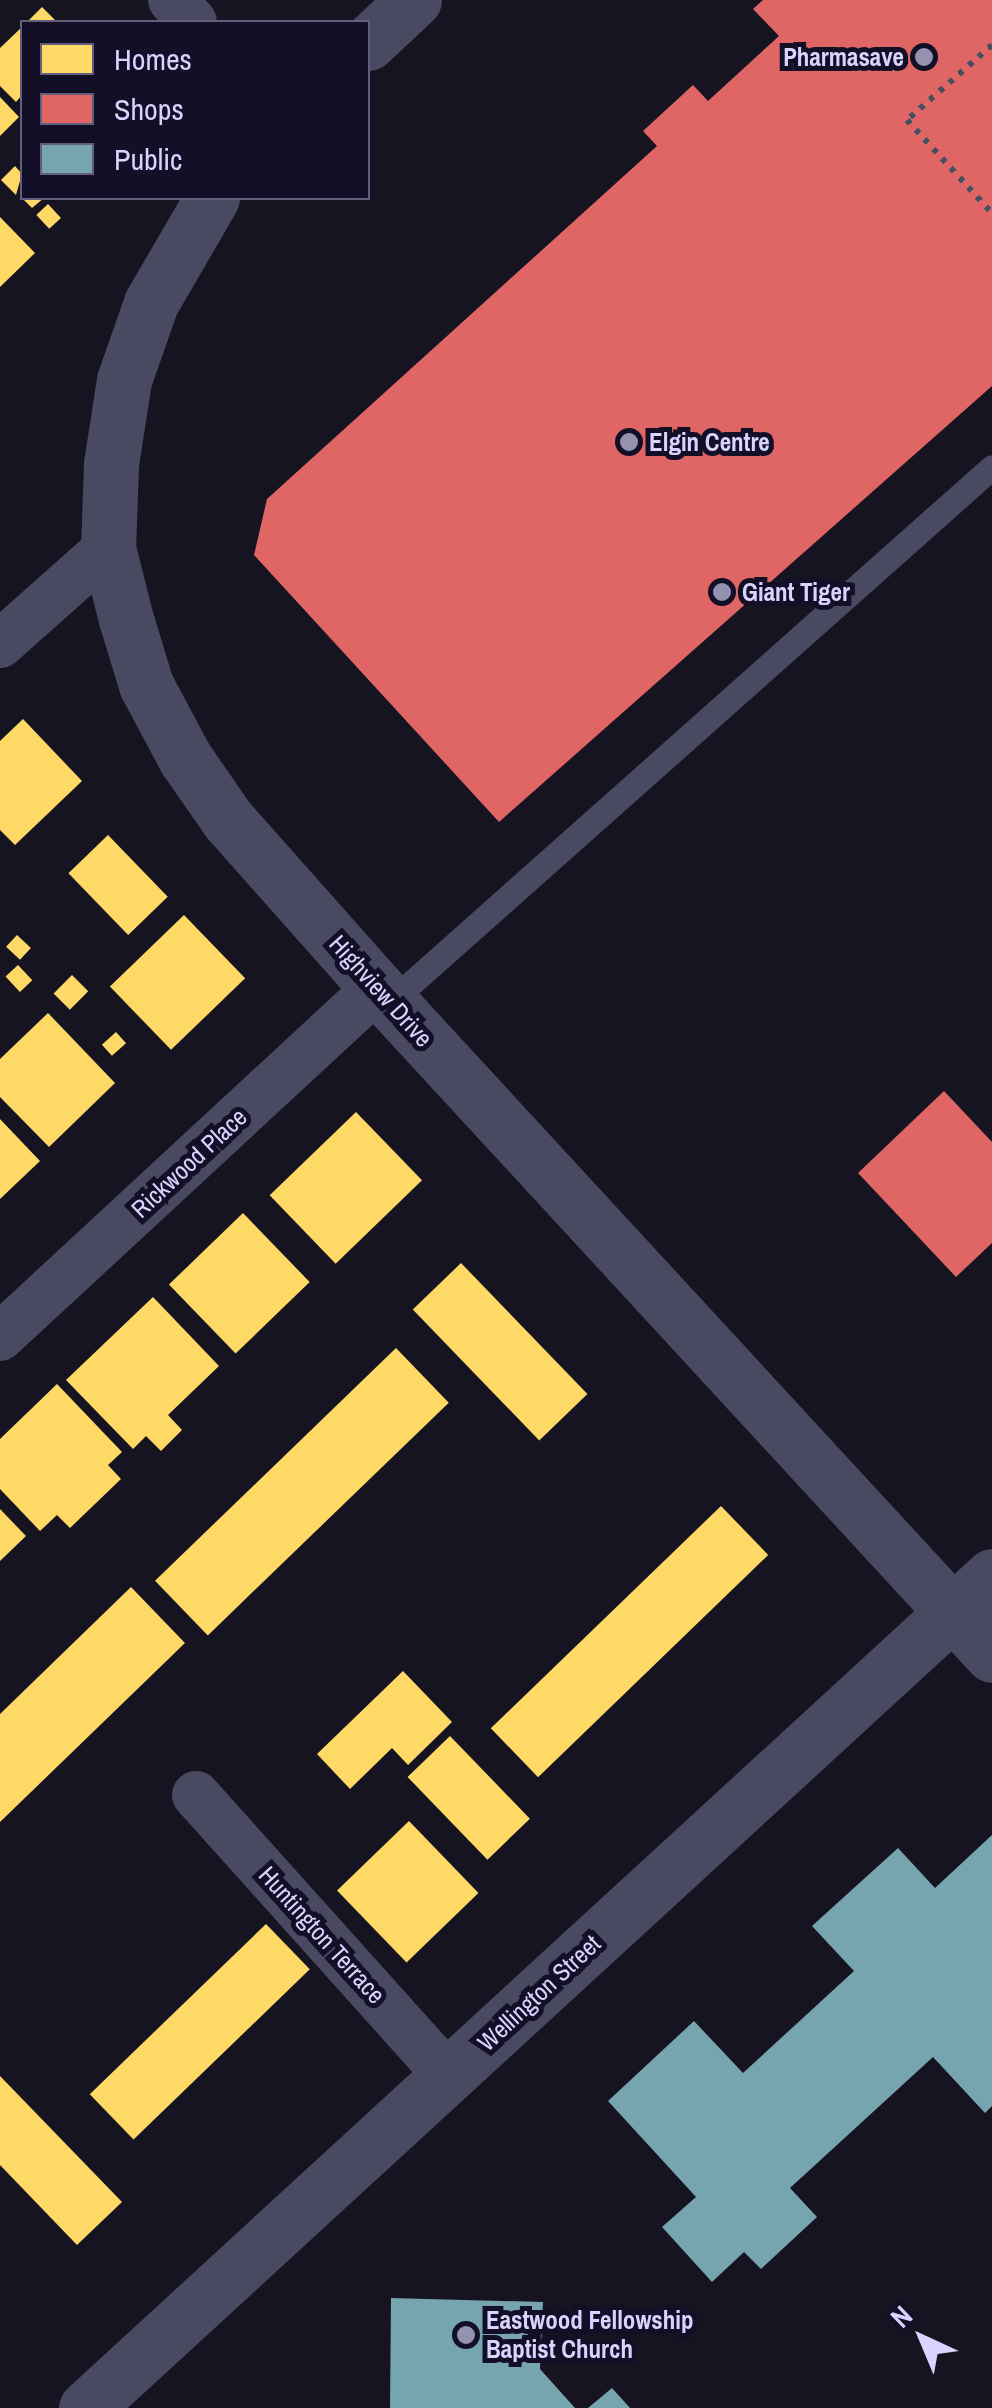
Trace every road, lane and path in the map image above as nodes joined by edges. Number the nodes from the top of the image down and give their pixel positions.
1 (172, 0) edge
2 (414, 0) edge
3 (191, 20) edge
4 (370, 41) edge
5 (992, 45) edge
6 (211, 200) edge
7 (992, 214) edge
8 (987, 482) edge
9 (108, 548) junction
10 (0, 644) edge
11 (384, 995) junction
12 (0, 1337) edge
13 (992, 1576) edge
14 (952, 1612) junction
15 (992, 1656) edge
16 (196, 1795) dead end
17 (448, 2076) junction
18 (86, 2408) edge

1 - 3 street
2 - 4 street
5 - 7 path
6 - 9 street, Highview Drive
8 - 11 lane
9 - 10 street
9 - 11 street, Highview Drive
11 - 12 street, Rickwood Place
11 - 14 street, Highview Drive
13 - 14 street, Wellington Street
14 - 15 street, Highview Drive
14 - 17 street, Wellington Street
16 - 17 street, Huntington Terrace
17 - 18 street, Wellington Street

